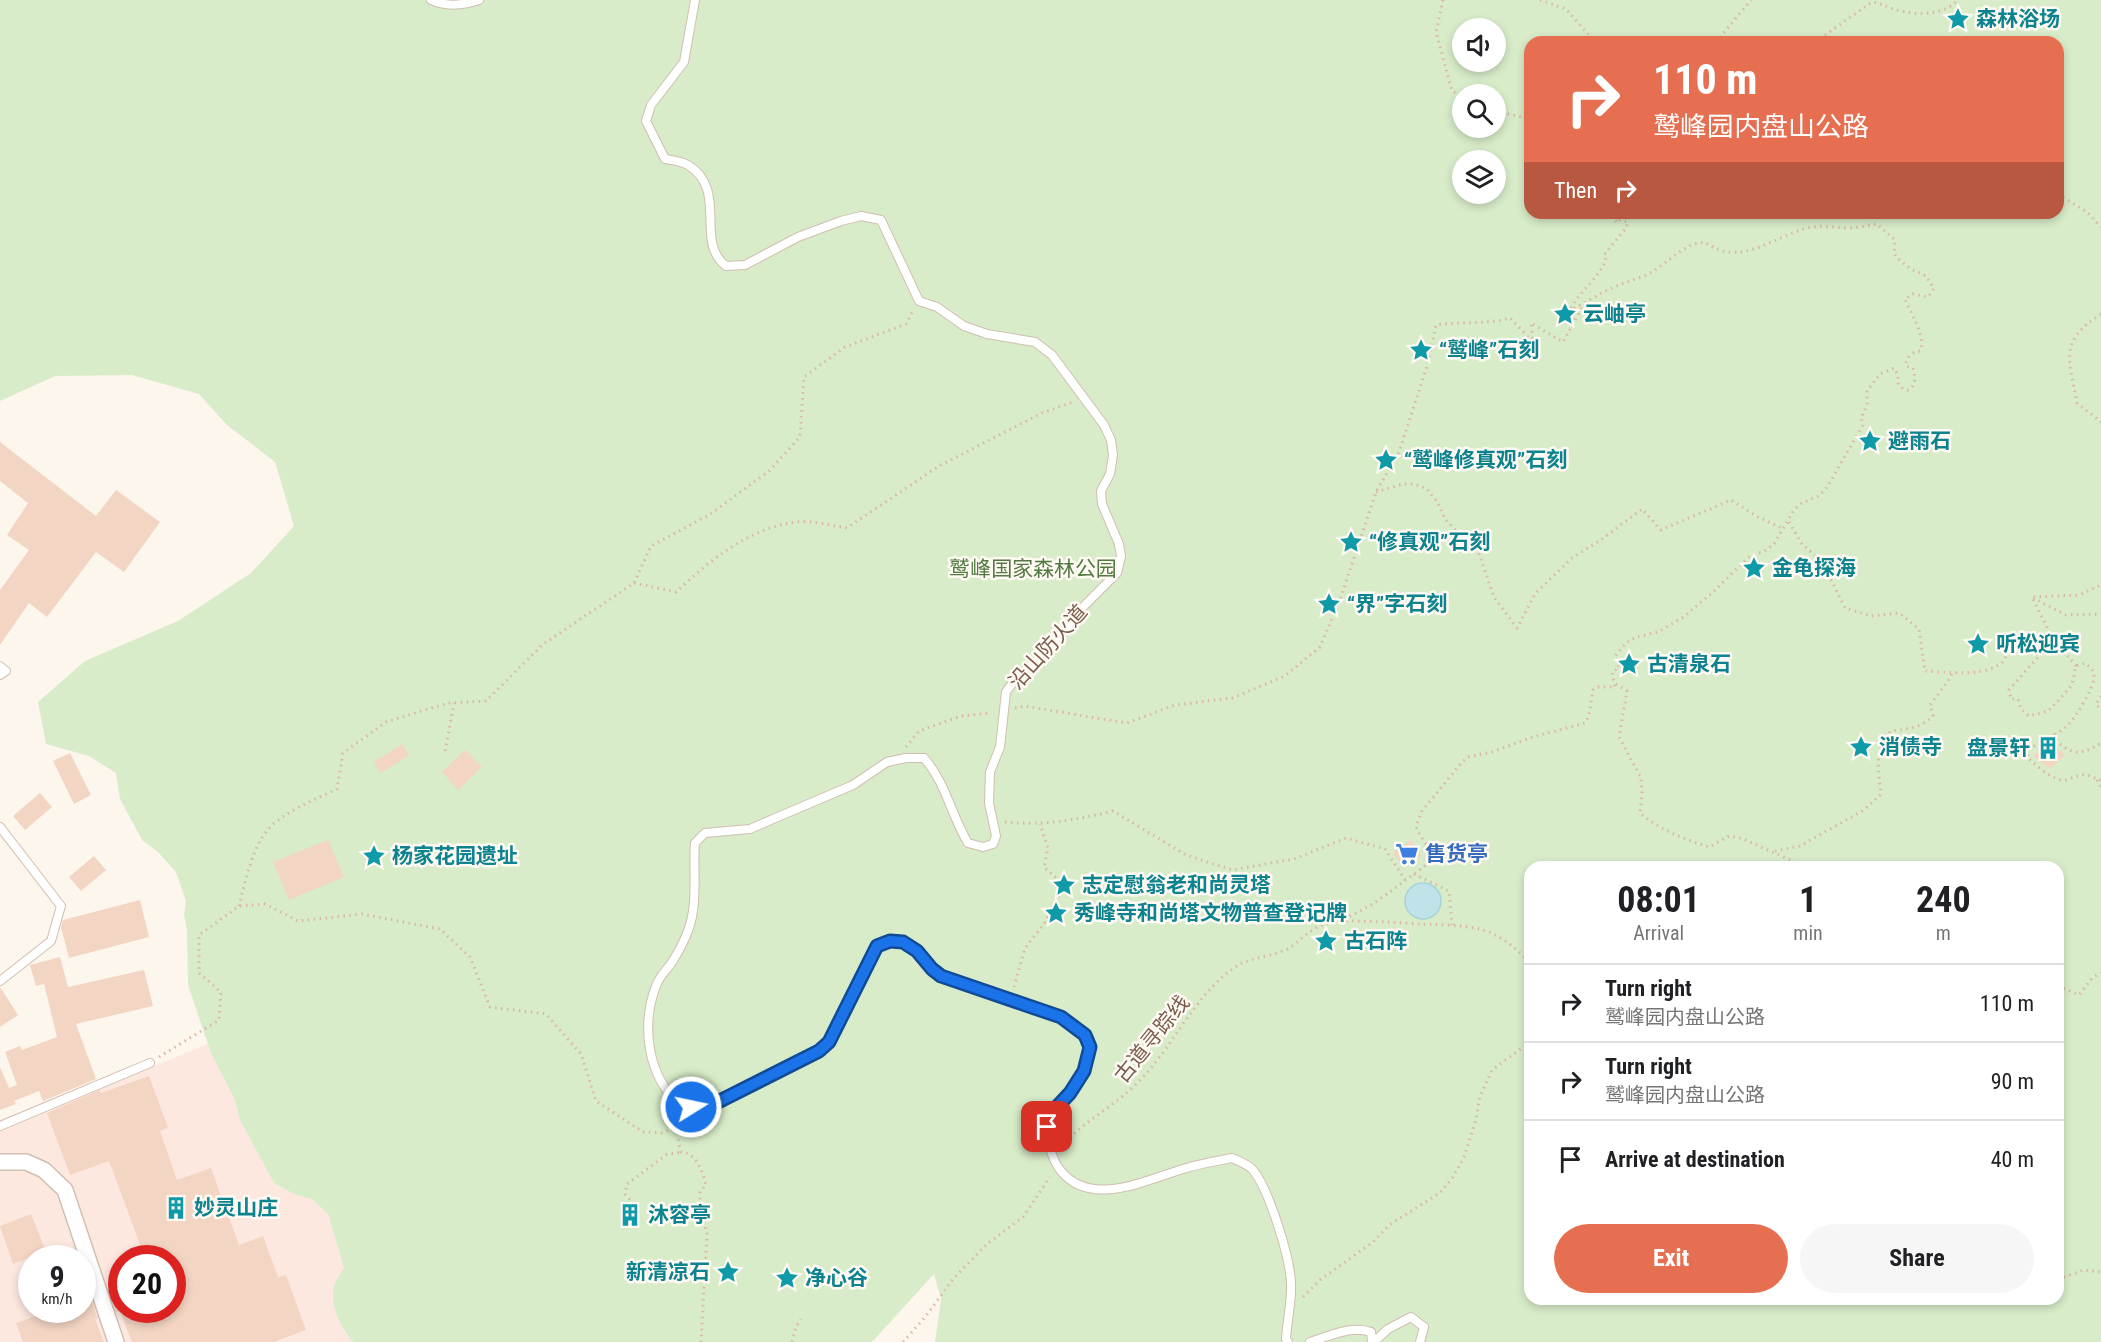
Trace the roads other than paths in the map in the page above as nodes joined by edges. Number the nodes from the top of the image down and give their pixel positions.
1 (431, 0) edge
2 (479, 0) edge
3 (695, 0) edge
4 (0, 666) edge
5 (0, 675) edge
6 (0, 827) edge
7 (0, 981) edge
8 (150, 1063) road end
9 (0, 1126) edge
10 (0, 1162) edge
11 (116, 1342) edge
12 (1288, 1342) edge
13 (1310, 1342) edge
14 (1373, 1342) edge
15 (1420, 1342) edge

1 - 2 lane
3 - 12 lane, 沿山防火道
4 - 5 lane
6 - 7 lane
8 - 9 lane
10 - 11 street
13 - 14 lane
14 - 15 lane

